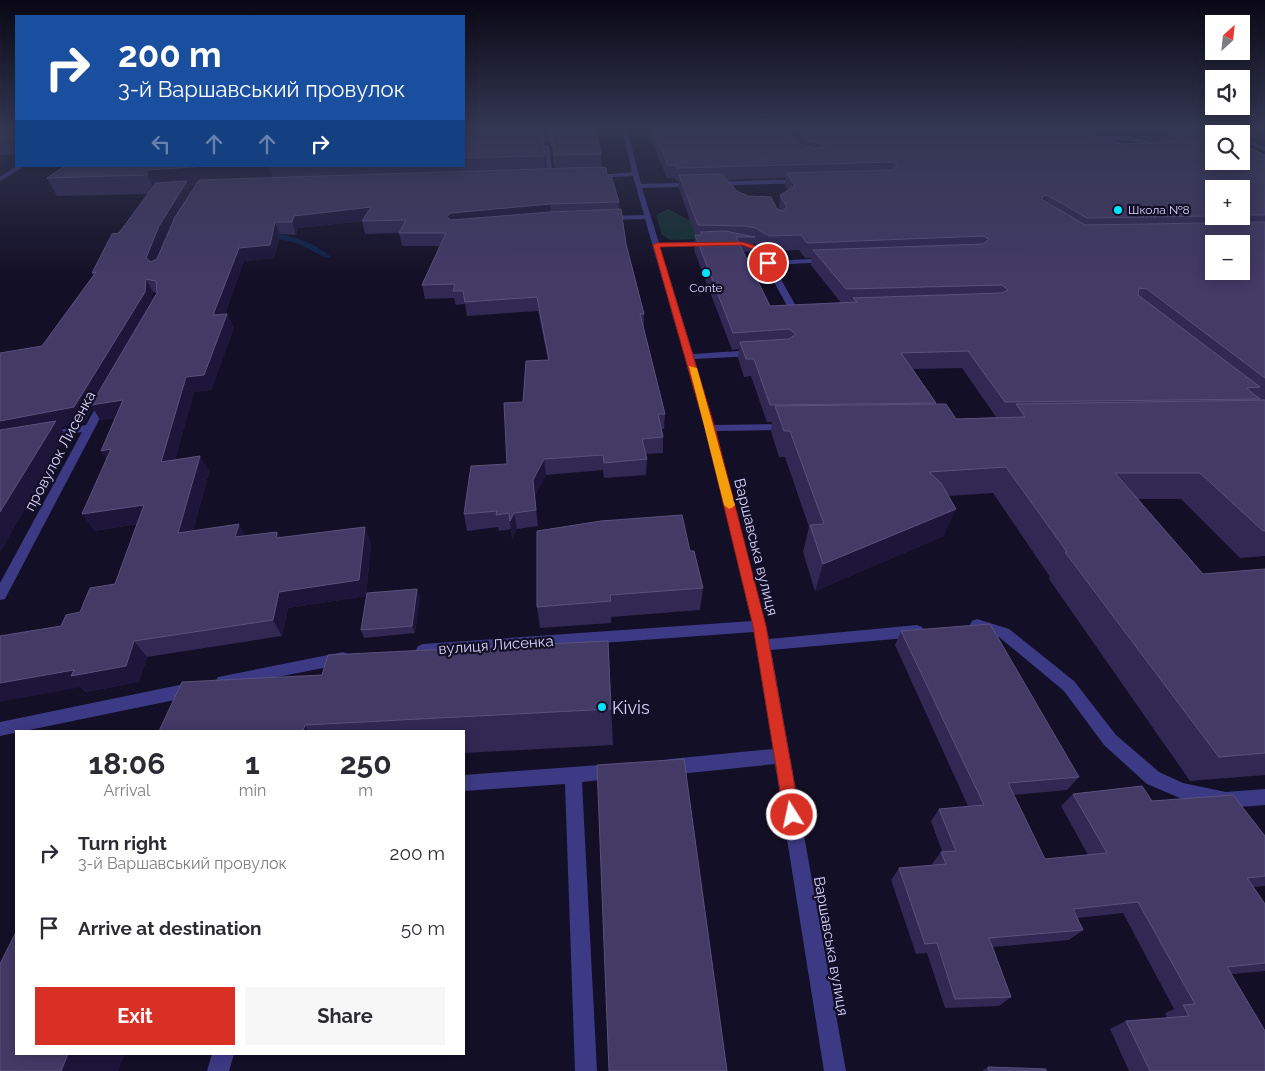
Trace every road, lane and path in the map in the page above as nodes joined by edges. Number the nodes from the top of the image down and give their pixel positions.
1 (541, 177) edge
2 (551, 177) joint
3 (560, 177) edge
4 (600, 177) edge
5 (636, 177) edge
6 (637, 180) junction
7 (815, 181) edge
8 (778, 182) junction
9 (783, 190) dead end
10 (648, 217) junction
11 (599, 218) edge
12 (730, 242) edge
13 (722, 243) edge
14 (656, 245) junction
15 (834, 260) edge
16 (768, 263) junction
17 (813, 311) edge
18 (767, 352) edge
19 (689, 357) junction
20 (112, 387) edge
21 (794, 427) edge
22 (88, 428) junction
23 (710, 428) junction
24 (39, 436) edge
25 (0, 595) edge
26 (760, 626) junction
27 (958, 627) edge
28 (930, 630) edge
29 (763, 645) junction
30 (411, 651) edge
31 (362, 655) edge
32 (0, 729) edge
33 (782, 756) junction
34 (653, 768) edge
35 (633, 770) edge
36 (573, 776) junction
37 (465, 784) edge
38 (1265, 797) edge
39 (223, 1055) edge
40 (218, 1071) edge
41 (586, 1071) edge
42 (835, 1071) edge

1 - 2 street
2 - 3 street
4 - 6 street
5 - 6 street, Варшавська вулиця
6 - 8 street
6 - 10 street, Варшавська вулиця
7 - 8 street
8 - 9 street
10 - 11 street
10 - 14 street, Варшавська вулиця
12 - 16 street
13 - 14 street
14 - 19 street, Варшавська вулиця
15 - 16 street
16 - 17 street
18 - 19 street
19 - 23 street, Варшавська вулиця
20 - 22 street, провулок Лисенка
21 - 23 street
22 - 24 street
22 - 25 street, провулок Лисенка
23 - 26 street, Варшавська вулиця
26 - 29 street, Варшавська вулиця
26 - 30 street, вулиця Лисенка
27 - 38 street
28 - 29 street
29 - 33 street, Варшавська вулиця
31 - 32 street
33 - 34 street
33 - 42 street, Варшавська вулиця
35 - 36 street
36 - 37 street
36 - 41 street
39 - 40 street

